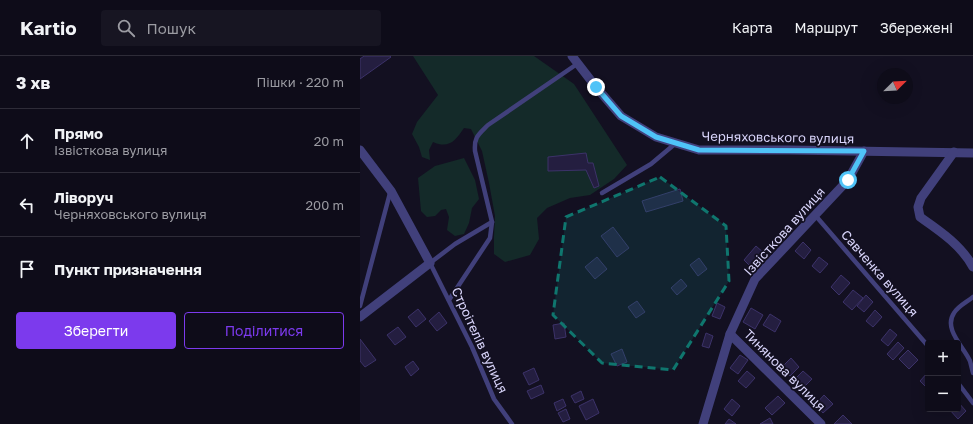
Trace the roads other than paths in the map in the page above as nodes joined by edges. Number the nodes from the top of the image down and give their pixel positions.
1 (574, 60) edge
2 (676, 143) junction
3 (864, 151) junction
4 (954, 152) junction
5 (973, 153) edge
6 (361, 154) edge
7 (391, 191) junction
8 (602, 193) dead end
9 (815, 215) junction
10 (492, 222) junction
11 (430, 263) junction
12 (973, 266) edge
13 (973, 297) edge
14 (449, 300) junction
15 (360, 306) edge
16 (360, 317) edge
17 (730, 334) junction
18 (925, 343) edge
19 (973, 373) edge
20 (961, 387) edge
21 (973, 403) edge
22 (512, 424) edge
23 (703, 424) edge
24 (821, 424) edge

1 - 2 street, Черняховського вулиця
1 - 10 lane
2 - 3 street, Черняховського вулиця
2 - 8 lane
3 - 4 street, Черняховського вулиця
3 - 9 street, Iзвiсткова вулиця
4 - 5 street, Черняховського вулиця
4 - 12 street
6 - 7 street
7 - 11 street
7 - 15 lane
9 - 17 street, Iзвiсткова вулиця
9 - 18 lane, Савченка вулиця
10 - 11 lane
10 - 14 lane
11 - 14 lane, Строiтелiв вулиця
11 - 16 street
13 - 19 lane
14 - 22 lane, Строiтелiв вулиця
17 - 23 street, Iзвiсткова вулиця
17 - 24 street, Тинянова вулиця
20 - 21 lane

